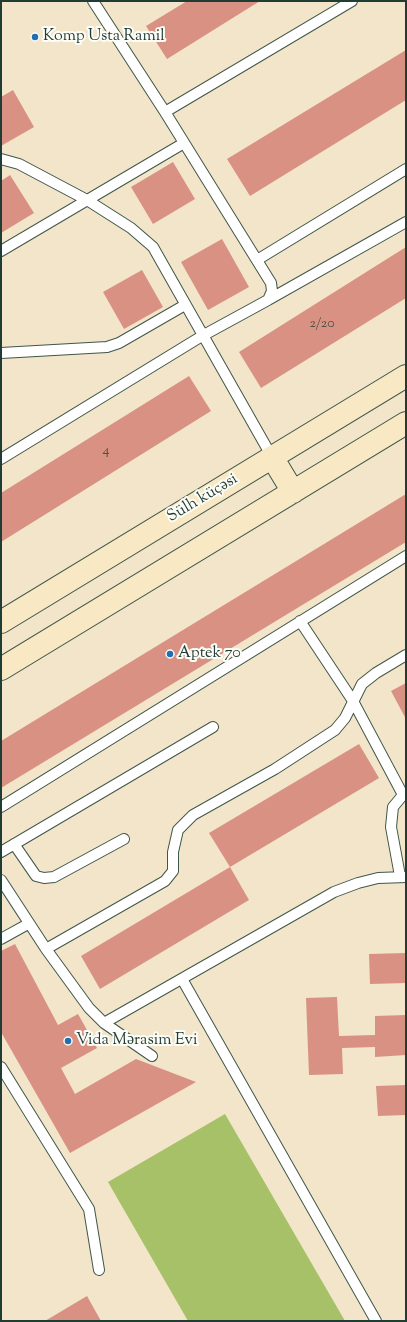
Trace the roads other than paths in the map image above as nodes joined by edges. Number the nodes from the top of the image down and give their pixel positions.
1 (93, 1) edge
2 (352, 1) edge
3 (165, 112) junction
4 (184, 143) junction
5 (1, 159) edge
6 (406, 169) edge
7 (87, 200) junction
8 (406, 222) edge
9 (1, 251) edge
10 (257, 260) junction
11 (268, 300) junction
12 (185, 305) junction
13 (202, 336) junction
14 (1, 353) edge
15 (406, 376) edge
16 (406, 423) edge
17 (272, 457) junction
18 (1, 459) edge
19 (293, 492) junction
20 (406, 556) edge
21 (300, 621) junction
22 (1, 622) edge
23 (406, 655) edge
24 (1, 669) edge
25 (353, 701) junction
26 (213, 727) dead end
27 (405, 794) edge
28 (1, 807) edge
29 (124, 839) dead end
30 (14, 844) junction
31 (1, 852) edge
32 (403, 877) edge
33 (1, 880) edge
34 (28, 924) junction
35 (1, 939) edge
36 (46, 949) junction
37 (182, 979) junction
38 (104, 1023) junction
39 (152, 1056) dead end
40 (1, 1067) edge
41 (99, 1270) dead end
42 (376, 1321) edge

1 - 3 lane
2 - 3 lane
3 - 4 lane
4 - 7 lane
4 - 10 lane
5 - 7 lane
6 - 10 lane
7 - 9 lane
7 - 12 lane
8 - 11 lane
10 - 11 lane
11 - 13 lane
12 - 13 lane
12 - 14 lane
13 - 17 lane
13 - 18 lane
15 - 17 main road, Sülh küçəsi
16 - 19 main road
17 - 19 main road
17 - 22 main road, Sülh küçəsi
19 - 24 main road
20 - 21 lane
21 - 25 lane
21 - 28 lane
23 - 25 lane
25 - 27 lane
25 - 36 lane
26 - 30 lane
27 - 32 lane
29 - 30 lane
30 - 31 lane
32 - 37 lane
33 - 34 lane
34 - 35 lane
34 - 36 lane
36 - 38 lane
37 - 38 lane
37 - 42 lane
38 - 39 lane
40 - 41 lane

